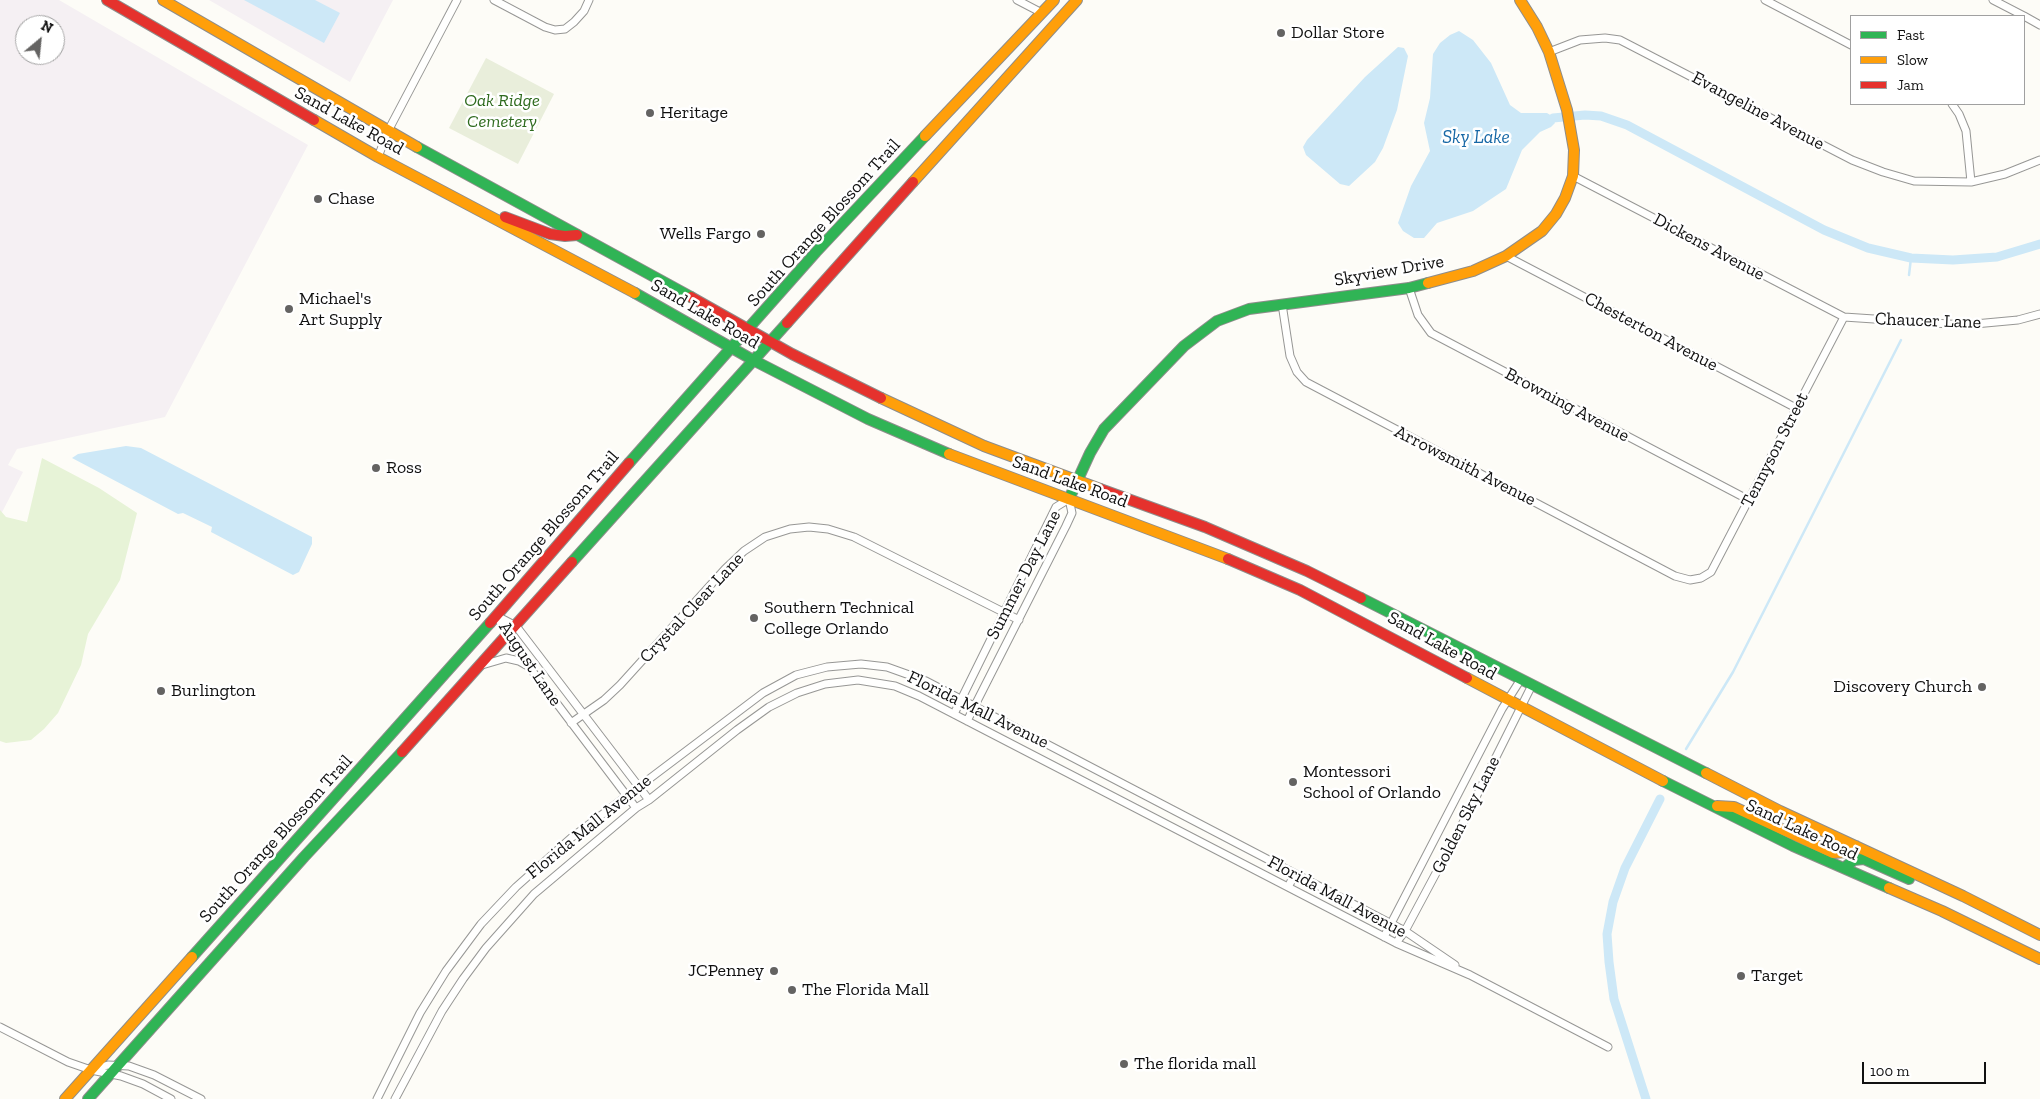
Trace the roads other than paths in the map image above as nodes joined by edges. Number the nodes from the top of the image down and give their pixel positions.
1 (107, 0) edge
2 (163, 0) edge
3 (457, 0) edge
4 (494, 0) edge
5 (590, 0) edge
6 (1017, 0) edge
7 (1055, 0) edge
8 (1077, 0) edge
9 (1520, 0) edge
10 (1765, 0) edge
11 (1992, 0) edge
12 (1042, 13) junction
13 (2022, 15) edge
14 (2025, 17) edge
15 (1055, 24) junction
16 (2040, 25) edge
17 (1041, 40) junction
18 (1850, 44) edge
19 (1549, 52) junction
20 (1953, 105) edge
21 (388, 131) junction
22 (378, 157) junction
23 (2040, 160) edge
24 (1573, 176) junction
25 (1971, 182) junction
26 (460, 201) junction
27 (577, 235) junction
28 (1506, 256) junction
29 (1409, 288) junction
30 (1282, 304) junction
31 (2040, 314) edge
32 (1844, 318) junction
33 (748, 330) junction
34 (770, 342) junction
35 (731, 348) junction
36 (753, 360) junction
37 (1796, 408) junction
38 (1078, 481) junction
39 (1069, 499) junction
40 (1749, 500) junction
41 (1262, 550) junction
42 (1252, 568) junction
43 (1701, 578) joint
44 (1004, 612) junction
45 (497, 616) junction
46 (1019, 620) junction
47 (516, 626) junction
48 (507, 635) junction
49 (479, 666) junction
50 (530, 668) junction
51 (1521, 679) junction
52 (1532, 685) junction
53 (962, 699) junction
54 (1508, 700) junction
55 (976, 707) junction
56 (1522, 707) junction
57 (585, 714) junction
58 (954, 714) junction
59 (967, 721) junction
60 (571, 723) junction
61 (638, 787) junction
62 (627, 795) junction
63 (649, 800) junction
64 (1711, 806) junction
65 (636, 808) junction
66 (1856, 846) junction
67 (1844, 868) junction
68 (1295, 874) junction
69 (1288, 887) junction
70 (1963, 896) junction
71 (1392, 924) junction
72 (1405, 932) junction
73 (2040, 935) edge
74 (1384, 937) junction
75 (1396, 943) junction
76 (2040, 960) edge
77 (1470, 975) junction
78 (0, 1027) edge
79 (1608, 1047) dead end
80 (119, 1064) junction
81 (91, 1070) junction
82 (111, 1074) junction
83 (65, 1099) edge
84 (88, 1099) edge
85 (171, 1099) edge
86 (201, 1099) edge
87 (377, 1099) edge
88 (396, 1099) edge

1 - 22 main road, Sand Lake Road
2 - 21 main road, Sand Lake Road
3 - 21 street
4 - 5 street
6 - 12 street
7 - 12 main road, South Orange Blossom Trail
7 - 15 main road
8 - 15 main road, South Orange Blossom Trail
9 - 19 main road, Skyview Drive
10 - 18 street
11 - 13 street
12 - 17 main road
12 - 33 main road, South Orange Blossom Trail
14 - 16 street
15 - 17 main road, South Orange Blossom Trail
17 - 34 main road, South Orange Blossom Trail
19 - 24 main road, Skyview Drive
19 - 25 street, Evangeline Avenue
20 - 25 street
21 - 22 street
21 - 27 main road, Sand Lake Road
22 - 26 main road, Sand Lake Road
23 - 25 street, Evangeline Avenue
24 - 28 main road, Skyview Drive
24 - 32 street, Dickens Avenue
26 - 27 main road
26 - 35 main road, Sand Lake Road
27 - 33 main road, Sand Lake Road
28 - 29 main road, Skyview Drive
28 - 37 street, Chesterton Avenue
29 - 30 main road, Skyview Drive
29 - 40 street, Browning Avenue
30 - 38 main road, Skyview Drive
30 - 43 street, Arrowsmith Avenue
31 - 32 street, Chaucer Lane
32 - 37 street, Tennyson Street
33 - 34 main road, Sand Lake Road
33 - 35 main road, South Orange Blossom Trail
34 - 36 main road, South Orange Blossom Trail
34 - 38 main road, Sand Lake Road
35 - 36 main road, Sand Lake Road
35 - 45 main road, South Orange Blossom Trail
36 - 39 main road, Sand Lake Road
36 - 47 main road, South Orange Blossom Trail
37 - 40 street, Tennyson Street
38 - 39 main road, Skyview Drive
38 - 41 main road, Sand Lake Road
39 - 42 main road, Sand Lake Road
39 - 44 street, Summer Day Lane
39 - 46 street, Summer Day Lane
40 - 43 street, Tennyson Street
41 - 42 main road
41 - 51 main road, Sand Lake Road
42 - 54 main road, Sand Lake Road
44 - 46 street, Crystal Clear Lane
44 - 53 street, Summer Day Lane
44 - 57 street, Crystal Clear Lane
45 - 47 street, August Lane
45 - 48 street, August Lane
45 - 81 main road, South Orange Blossom Trail
46 - 55 street, Summer Day Lane
47 - 48 main road, South Orange Blossom Trail
47 - 57 street, August Lane
48 - 49 main road, South Orange Blossom Trail
48 - 50 street, August Lane
49 - 50 street
49 - 80 main road, South Orange Blossom Trail
50 - 60 street, August Lane
51 - 52 main road, Sand Lake Road
51 - 54 street, Golden Sky Lane
52 - 56 street, Golden Sky Lane
52 - 66 main road, Sand Lake Road
53 - 55 street, Florida Mall Avenue
53 - 58 street, Summer Day Lane
53 - 61 street, Florida Mall Avenue
54 - 56 main road, Sand Lake Road
54 - 71 street, Golden Sky Lane
55 - 59 street, Summer Day Lane
55 - 68 street, Florida Mall Avenue
56 - 64 main road, Sand Lake Road
56 - 72 street, Golden Sky Lane
57 - 60 street, Crystal Clear Lane
57 - 61 street, August Lane
58 - 59 street, Florida Mall Avenue
58 - 63 street, Florida Mall Avenue
59 - 69 street, Florida Mall Avenue
60 - 62 street, August Lane
61 - 62 street, Florida Mall Avenue
61 - 63 street, August Lane
62 - 65 street, August Lane
62 - 87 street, Florida Mall Avenue
63 - 65 street, Florida Mall Avenue
64 - 66 main road
64 - 67 main road, Sand Lake Road
65 - 88 street, Florida Mall Avenue
66 - 70 main road, Sand Lake Road
67 - 70 main road
67 - 76 main road, Sand Lake Road
68 - 69 street
68 - 71 street, Florida Mall Avenue
69 - 74 street, Florida Mall Avenue
70 - 73 main road, Sand Lake Road
71 - 72 street, Florida Mall Avenue
71 - 74 street, Golden Sky Lane
72 - 75 street, Golden Sky Lane
72 - 77 street, Florida Mall Avenue
74 - 75 street, Florida Mall Avenue
75 - 77 street, Florida Mall Avenue
77 - 79 street, Florida Mall Avenue
78 - 81 street
80 - 81 street
80 - 82 main road, South Orange Blossom Trail
80 - 86 street
81 - 82 street
81 - 83 main road, South Orange Blossom Trail
82 - 84 main road, South Orange Blossom Trail
82 - 85 street

